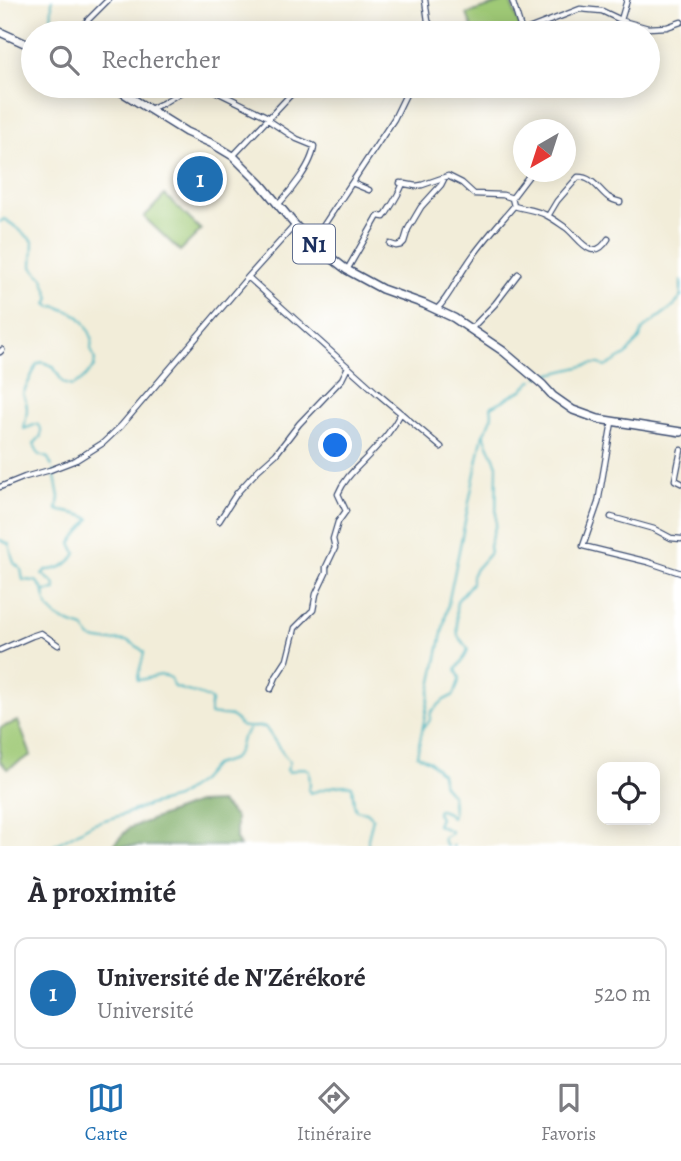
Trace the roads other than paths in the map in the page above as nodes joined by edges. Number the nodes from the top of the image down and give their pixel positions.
1 (108, 0) edge
2 (425, 0) edge
3 (512, 0) edge
4 (627, 0) edge
5 (621, 20) junction
6 (87, 21) edge
7 (428, 21) edge
8 (517, 21) edge
9 (549, 21) edge
10 (624, 21) edge
11 (681, 22) edge
12 (660, 27) edge
13 (0, 32) edge
14 (21, 42) edge
15 (131, 98) edge
16 (170, 98) edge
17 (228, 98) edge
18 (288, 98) edge
19 (404, 98) edge
20 (149, 109) junction
21 (269, 119) junction
22 (233, 156) junction
23 (445, 176) junction
24 (524, 182) edge
25 (352, 183) junction
26 (369, 191) dead end
27 (512, 198) junction
28 (620, 202) dead end
29 (278, 205) junction
30 (514, 206) junction
31 (548, 216) junction
32 (295, 225) junction
33 (608, 239) dead end
34 (312, 243) junction
35 (390, 244) dead end
36 (347, 270) junction
37 (518, 274) dead end
38 (248, 276) junction
39 (437, 309) junction
40 (471, 329) junction
41 (348, 367) junction
42 (401, 413) junction
43 (612, 421) junction
44 (681, 432) edge
45 (441, 447) dead end
46 (681, 450) edge
47 (681, 482) edge
48 (0, 487) edge
49 (611, 517) dead end
50 (219, 521) dead end
51 (681, 539) edge
52 (681, 573) edge
53 (58, 645) dead end
54 (0, 650) edge
55 (271, 689) dead end

1 - 6 street
2 - 7 street
3 - 8 street
4 - 5 street
5 - 9 street
5 - 10 street
11 - 12 street
13 - 14 main road
15 - 20 main road, N1
16 - 20 street
17 - 21 street
18 - 21 street
19 - 25 street
20 - 22 main road, N1
21 - 22 street
21 - 29 street
22 - 29 main road, N1
23 - 27 street
23 - 35 street
23 - 36 street
24 - 27 street
25 - 26 street
25 - 34 street
27 - 30 street
28 - 31 street
29 - 32 main road, N1
30 - 31 street
30 - 39 street
31 - 33 street
32 - 34 main road, N1
32 - 38 street
34 - 36 main road, N1
36 - 39 main road, N1
37 - 40 street
38 - 41 street
38 - 48 street
39 - 40 main road, N1
40 - 43 main road, N1
41 - 42 street
41 - 50 street
42 - 45 street
42 - 55 street
43 - 44 main road, N1
43 - 52 street
46 - 47 street
49 - 51 street
53 - 54 street

